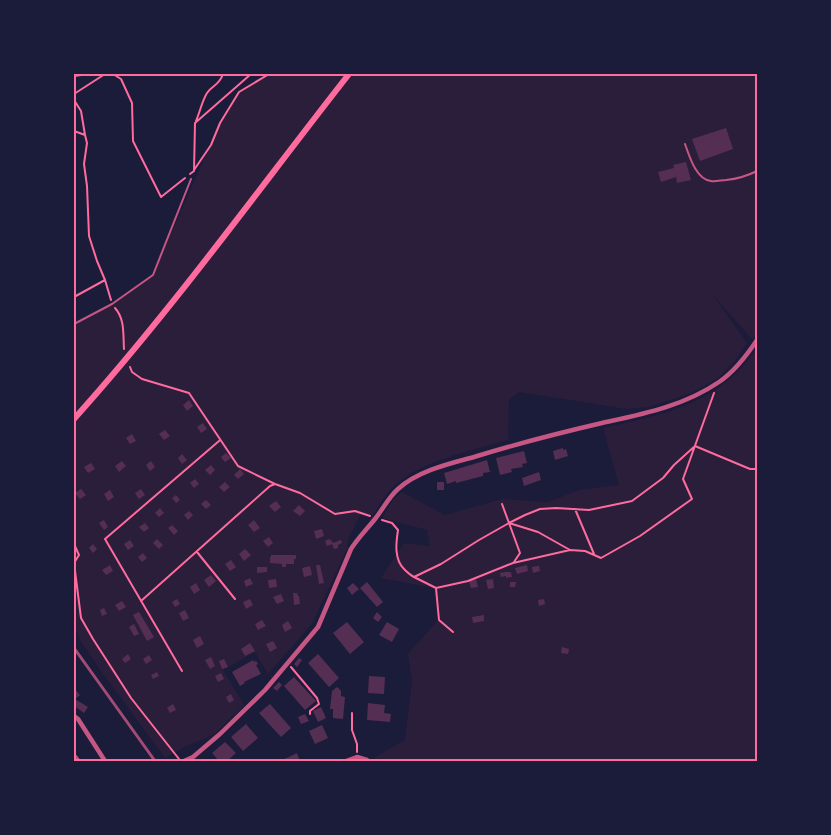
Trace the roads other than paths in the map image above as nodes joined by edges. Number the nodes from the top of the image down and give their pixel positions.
1 (349, 74) edge
2 (685, 144) dead end
3 (757, 172) edge
4 (191, 179) road end
5 (74, 324) edge
6 (757, 340) edge
7 (74, 419) edge
8 (74, 716) edge
9 (74, 756) edge
10 (194, 759) edge
11 (78, 761) edge
12 (105, 761) edge
13 (184, 761) edge
14 (346, 761) edge
15 (368, 761) edge

1 - 7 main road
2 - 3 lane
4 - 5 lane
6 - 10 street
8 - 12 street
9 - 11 street
10 - 13 street
14 - 15 street

